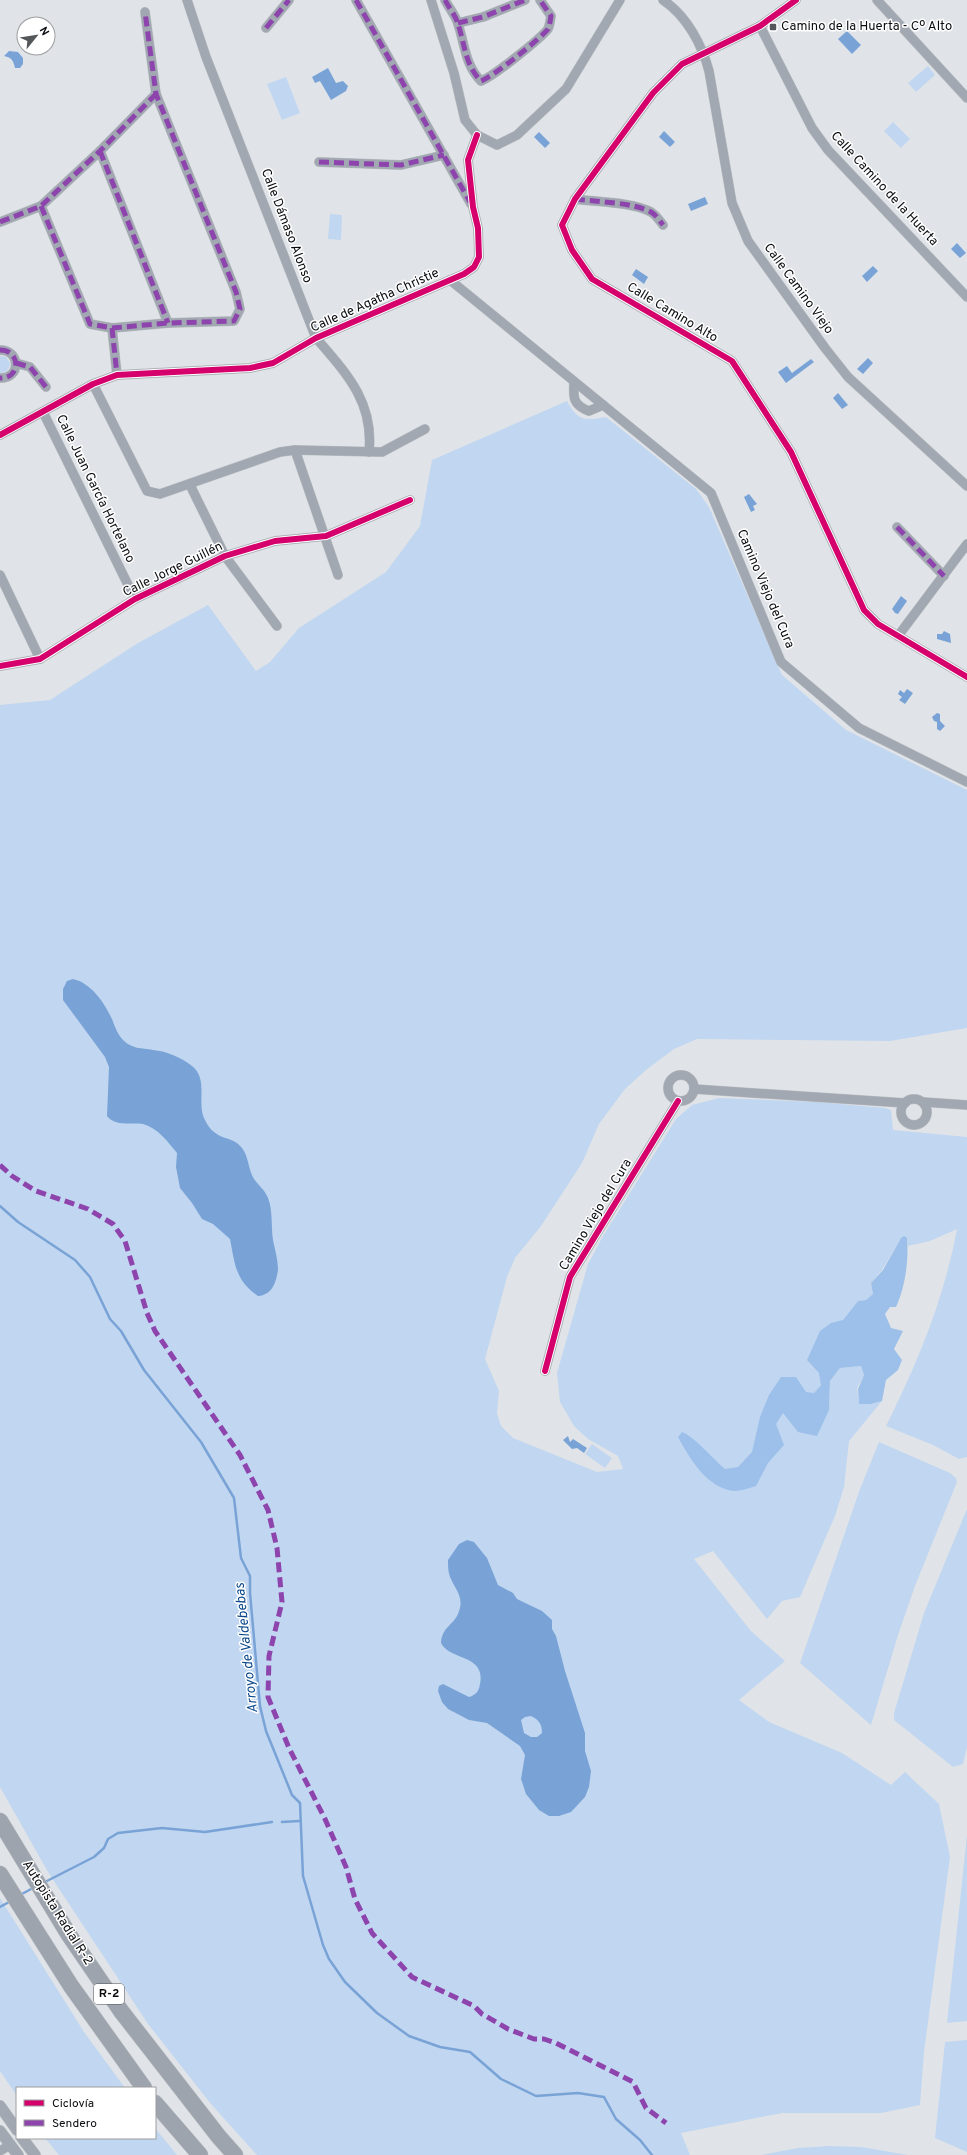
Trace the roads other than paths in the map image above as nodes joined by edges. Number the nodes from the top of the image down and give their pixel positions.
1 (187, 0) edge
2 (289, 0) edge
3 (356, 0) edge
4 (431, 0) edge
5 (445, 0) edge
6 (525, 0) edge
7 (540, 0) edge
8 (620, 0) edge
9 (663, 0) edge
10 (796, 0) edge
11 (878, 0) edge
12 (145, 12) dead end
13 (458, 23) junction
14 (760, 26) junction
15 (266, 28) dead end
16 (704, 53) junction
17 (156, 94) junction
18 (967, 98) edge
19 (477, 135) junction
20 (100, 151) junction
21 (444, 155) junction
22 (319, 162) dead end
23 (575, 199) junction
24 (41, 206) junction
25 (473, 207) junction
26 (0, 222) edge
27 (663, 225) dead end
28 (450, 280) junction
29 (967, 297) edge
30 (168, 323) junction
31 (112, 328) junction
32 (316, 338) junction
33 (0, 350) edge
34 (16, 363) junction
35 (117, 375) junction
36 (0, 378) edge
37 (574, 382) junction
38 (93, 384) junction
39 (46, 387) dead end
40 (603, 405) junction
41 (43, 412) junction
42 (425, 429) dead end
43 (0, 435) edge
44 (295, 450) junction
45 (369, 452) junction
46 (190, 485) junction
47 (967, 486) edge
48 (410, 500) dead end
49 (896, 527) dead end
50 (326, 536) junction
51 (967, 544) edge
52 (225, 556) junction
53 (0, 575) edge
54 (338, 575) dead end
55 (944, 576) junction
56 (135, 599) junction
57 (277, 626) dead end
58 (898, 636) junction
59 (40, 659) junction
60 (0, 666) edge
61 (967, 677) edge
62 (967, 782) edge
63 (694, 1089) junction
64 (678, 1101) junction
65 (924, 1102) junction
66 (950, 1104) junction
67 (967, 1105) edge
68 (903, 1107) junction
69 (926, 1119) junction
70 (545, 1371) dead end
71 (0, 1821) edge
72 (0, 1874) edge
73 (143, 2087) edge
74 (156, 2104) edge
75 (0, 2106) edge
76 (16, 2129) edge
77 (0, 2131) edge
78 (23, 2139) edge
79 (10, 2145) junction
80 (0, 2151) edge
81 (18, 2155) edge
82 (35, 2155) edge
83 (200, 2155) edge
84 (235, 2155) edge

1 - 32 street, Calle Dámaso Alonso
2 - 15 street
3 - 21 street, Calle de Agatha Christie
4 - 19 street
5 - 13 street
6 - 13 street
7 - 13 street
8 - 19 street
9 - 16 street, Calle Camino Viejo
10 - 14 street, Calle Camino Alto
11 - 18 street
12 - 17 street
14 - 16 street, Calle Camino Alto
14 - 29 street, Calle Camino de la Huerta
16 - 23 street, Calle Camino Alto
16 - 47 street, Calle Camino Viejo
17 - 20 street
17 - 30 street
19 - 25 street, Calle de Agatha Christie
20 - 24 street
20 - 30 street
21 - 22 street
21 - 25 street, Calle de Agatha Christie
23 - 27 street
23 - 58 street, Calle Camino Alto
24 - 26 street
24 - 31 street
25 - 28 street, Calle de Agatha Christie
28 - 32 street, Calle de Agatha Christie
28 - 37 street, Camino Viejo del Cura
30 - 31 street
31 - 35 street
32 - 35 street, Calle de Agatha Christie
32 - 45 street, Calle Dámaso Alonso
33 - 34 street
34 - 36 street
34 - 39 street
35 - 38 street, Calle de Agatha Christie
37 - 40 street, Camino Viejo del Cura
37 - 40 street
38 - 41 street, Calle de Agatha Christie
38 - 46 street
40 - 62 street, Camino Viejo del Cura
41 - 43 street, Calle de Agatha Christie
41 - 56 street, Calle Juan García Hortelano
42 - 45 street
44 - 45 street
44 - 46 street
44 - 50 street
46 - 52 street
48 - 50 street, Calle Jorge Guillén
49 - 55 street
50 - 52 street, Calle Jorge Guillén
50 - 54 street
51 - 55 street
52 - 56 street, Calle Jorge Guillén
52 - 57 street
53 - 59 street
55 - 58 street
56 - 59 street, Calle Jorge Guillén
58 - 61 street, Calle Camino Alto
59 - 60 street, Calle Jorge Guillén
63 - 64 street
63 - 64 street
63 - 68 street
64 - 70 street, Camino Viejo del Cura
65 - 66 street
65 - 68 street
65 - 69 street
66 - 67 street
66 - 69 street
68 - 69 street
71 - 84 highway, Autopista Radial R-2 / R-2
72 - 73 highway, R-2
74 - 83 highway
75 - 76 street
77 - 79 street
78 - 82 street
79 - 80 street
79 - 81 street

